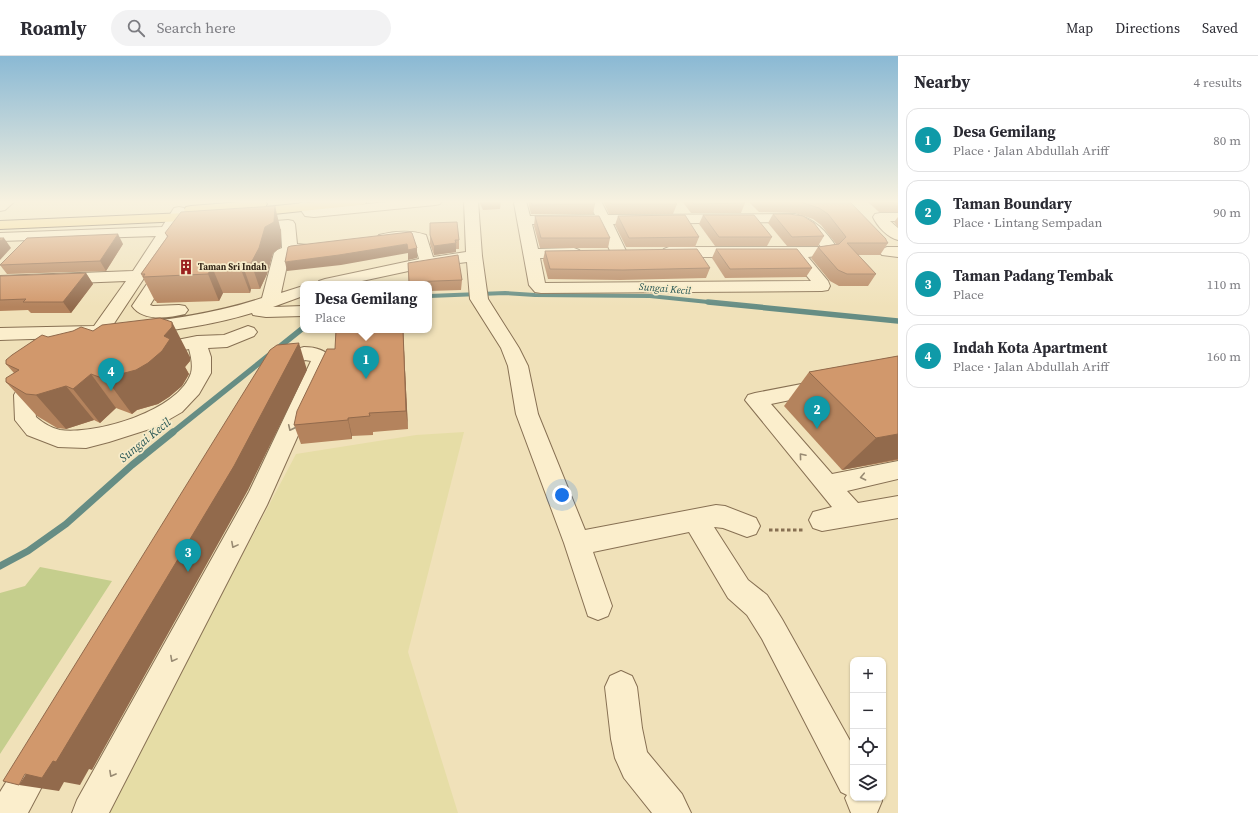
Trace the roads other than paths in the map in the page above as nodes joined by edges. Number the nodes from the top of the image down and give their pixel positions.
1 (11, 236) edge
2 (33, 236) edge
3 (163, 236) edge
4 (290, 236) edge
5 (396, 236) edge
6 (418, 236) edge
7 (473, 236) edge
8 (528, 236) edge
9 (608, 236) edge
10 (675, 236) edge
11 (819, 236) edge
12 (0, 237) edge
13 (773, 238) junction
14 (368, 240) edge
15 (698, 242) junction
16 (314, 247) edge
17 (20, 250) edge
18 (290, 250) junction
19 (635, 253) edge
20 (651, 253) edge
21 (531, 254) junction
22 (474, 256) junction
23 (150, 258) junction
24 (427, 262) junction
25 (614, 263) junction
26 (398, 268) junction
27 (138, 276) junction
28 (0, 281) edge
29 (339, 281) edge
30 (400, 281) edge
31 (722, 288) junction
32 (300, 292) edge
33 (270, 302) junction
34 (249, 308) junction
35 (300, 311) edge
36 (218, 317) junction
37 (75, 331) junction
38 (100, 331) junction
39 (248, 332) dead end
40 (0, 334) edge
41 (197, 342) junction
42 (165, 348) edge
43 (841, 384) edge
44 (259, 387) edge
45 (898, 470) edge
46 (827, 485) junction
47 (898, 507) edge
48 (852, 515) junction
49 (695, 520) junction
50 (822, 520) road end
51 (747, 526) road end
52 (577, 543) junction
53 (598, 606) dead end
54 (621, 687) dead end
55 (53, 736) edge
56 (850, 774) edge
57 (9, 810) edge
58 (90, 813) edge
59 (672, 813) edge

1 - 12 street
2 - 17 street
3 - 23 street
4 - 18 street
5 - 14 street
6 - 24 street
7 - 22 street
8 - 21 street
9 - 25 street
10 - 15 street
11 - 13 street
13 - 15 street
13 - 15 street
13 - 31 street
15 - 20 street
15 - 31 street
16 - 18 street
18 - 33 street
19 - 25 street
21 - 25 street
21 - 25 street
22 - 24 street
22 - 52 street
23 - 27 street
23 - 36 street
24 - 26 street
25 - 31 street
26 - 29 street
26 - 30 street
27 - 28 street
27 - 38 street
32 - 33 street
33 - 34 street
34 - 35 street
34 - 36 street
36 - 38 street
37 - 38 street
37 - 40 street
37 - 41 street
39 - 41 street
41 - 42 street
46 -> 43 street
44 -> 58 street
45 -> 46 street
46 - 48 street
47 - 48 street
48 - 50 street
49 - 51 street
49 - 52 street
49 - 56 street
52 - 53 street
54 - 59 street
55 - 57 street

